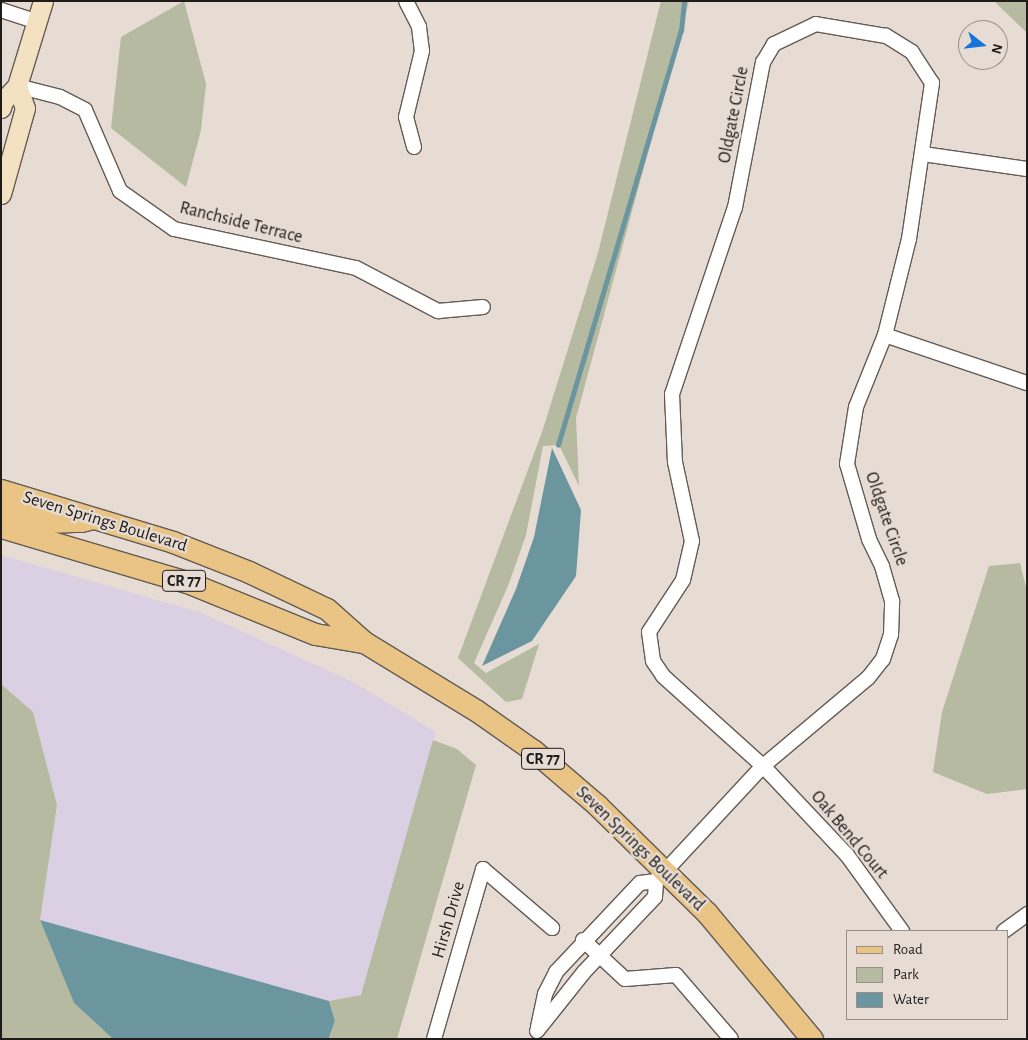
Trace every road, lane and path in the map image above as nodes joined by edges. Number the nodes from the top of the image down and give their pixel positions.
1 (43, 1) edge
2 (406, 1) edge
3 (1, 10) edge
4 (37, 22) junction
5 (18, 86) junction
6 (1, 108) edge
7 (414, 147) dead end
8 (923, 154) junction
9 (1027, 169) edge
10 (1, 194) edge
11 (483, 307) dead end
12 (885, 335) junction
13 (1027, 384) edge
14 (1, 490) edge
15 (1, 510) edge
16 (96, 517) junction
17 (1, 527) edge
18 (364, 642) junction
19 (763, 766) junction
20 (661, 876) junction
21 (1027, 914) edge
22 (552, 928) dead end
23 (901, 930) edge
24 (1005, 930) edge
25 (583, 940) junction
26 (600, 956) junction
27 (536, 1035) edge
28 (434, 1039) edge
29 (731, 1039) edge
30 (812, 1039) edge

1 - 4 street
2 - 7 street
3 - 4 street
4 - 5 street
5 - 6 street
5 - 10 street
5 - 11 street, Ranchside Terrace
8 - 9 street
8 - 12 street, Oldgate Circle
8 - 19 street, Oldgate Circle
12 - 13 street
12 - 19 street, Oldgate Circle
14 - 16 main road, Seven Springs Boulevard / CR 77
15 - 16 main road
16 - 18 main road, Seven Springs Boulevard / CR 77
17 - 18 main road, Seven Springs Boulevard / CR 77
18 - 20 main road, Seven Springs Boulevard / CR 77
19 - 20 street, Oldgate Circle
19 - 23 street, Oak Bend Court
20 - 25 street
20 - 26 street
20 - 30 main road, Seven Springs Boulevard / CR 77
21 - 24 street
22 - 28 street, Hirsh Drive
25 - 26 street
25 - 27 street
26 - 27 street
26 - 29 street

